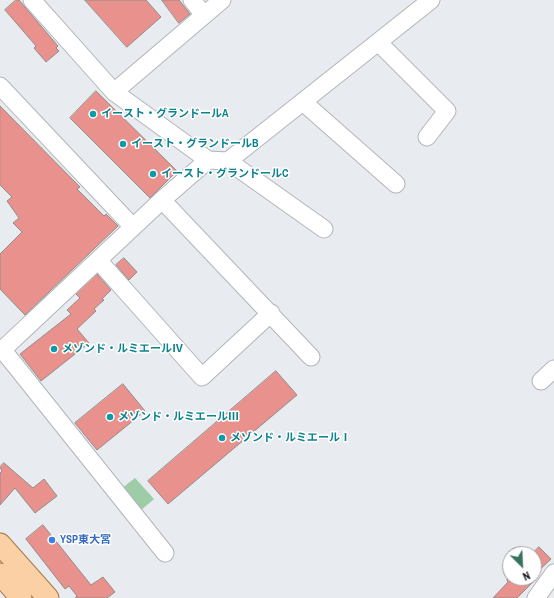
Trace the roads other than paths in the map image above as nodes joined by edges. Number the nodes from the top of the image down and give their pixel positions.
1 (32, 0) edge
2 (192, 0) edge
3 (222, 0) edge
4 (429, 1) edge
5 (204, 15) junction
6 (378, 42) junction
7 (0, 86) edge
8 (114, 92) junction
9 (303, 102) junction
10 (427, 137) dead end
11 (208, 160) junction
12 (228, 161) junction
13 (396, 184) dead end
14 (162, 200) junction
15 (133, 227) junction
16 (324, 230) dead end
17 (98, 260) junction
18 (271, 313) junction
19 (1, 350) edge
20 (311, 357) dead end
21 (554, 369) edge
22 (542, 382) dead end
23 (0, 544) edge
24 (165, 553) dead end
25 (554, 573) edge
26 (0, 574) edge
27 (21, 598) edge
28 (48, 598) edge
29 (536, 598) edge

1 - 8 street
2 - 5 street
3 - 5 street
4 - 6 street
5 - 8 street
6 - 9 street
6 - 10 street
7 - 15 street
8 - 11 street
9 - 12 street
9 - 13 street
11 - 12 street
11 - 14 street
12 - 16 street
14 - 15 street
14 - 18 street
15 - 17 street
17 - 18 street
17 - 19 street
18 - 20 street
19 - 24 street
21 - 22 street
23 - 28 main road
25 - 29 street
26 - 27 main road

